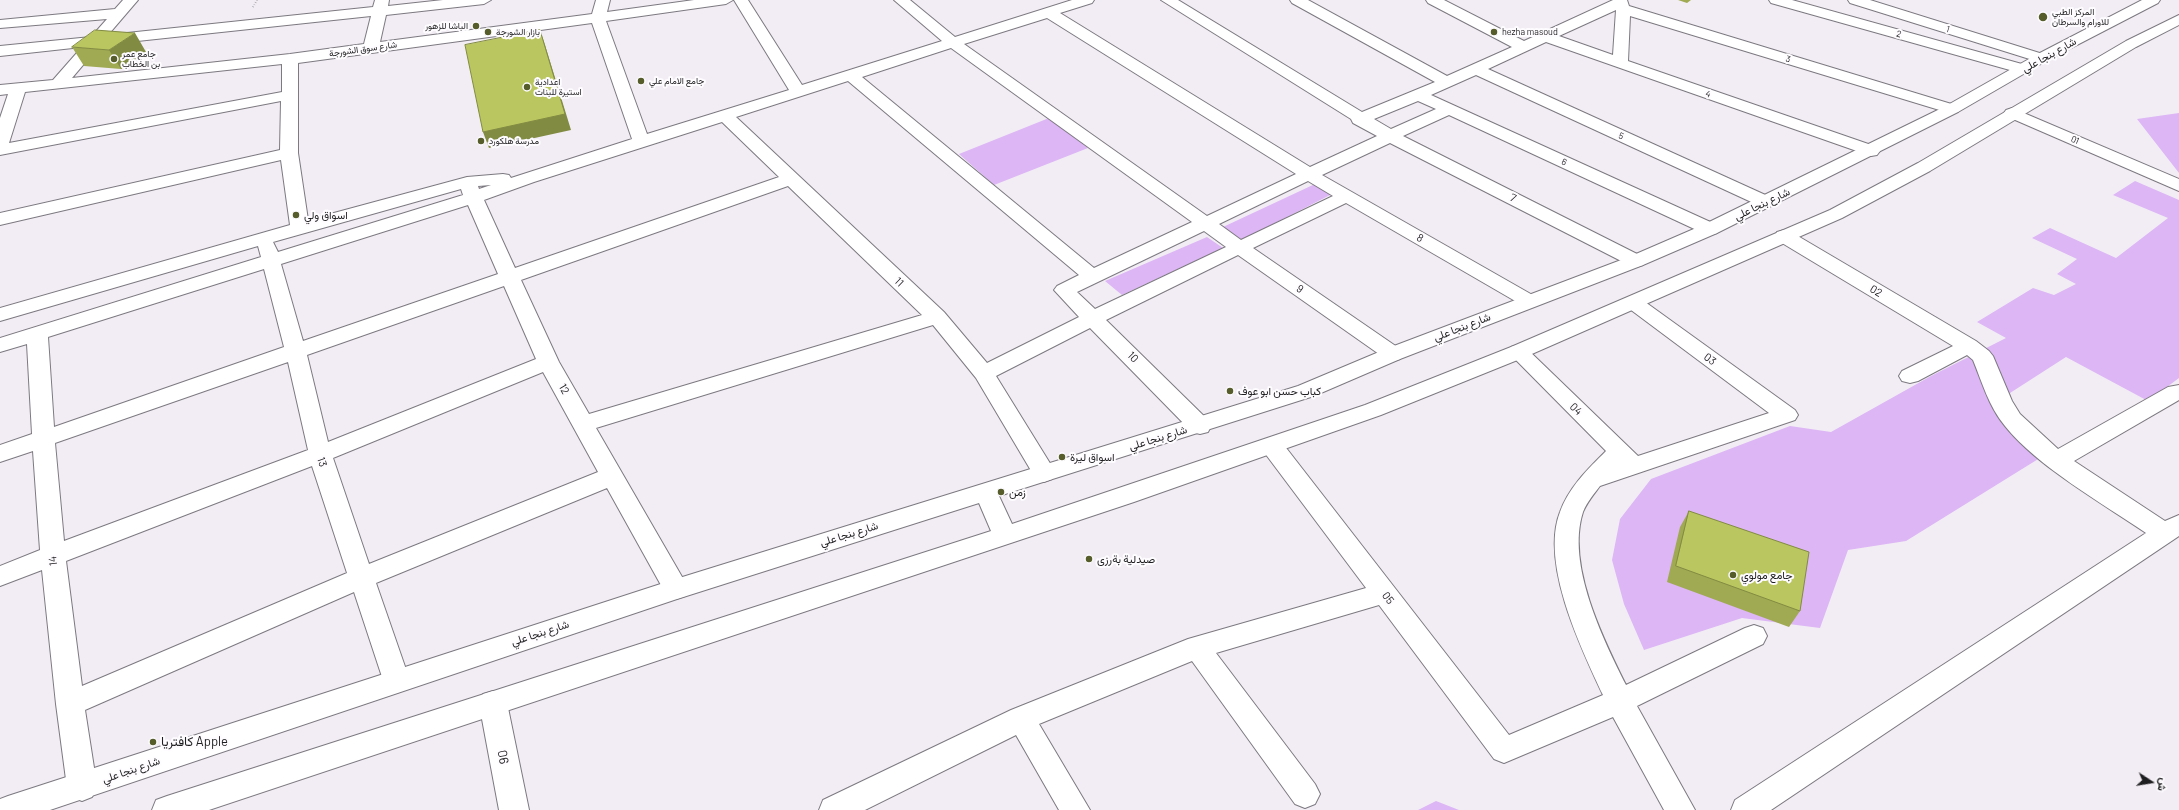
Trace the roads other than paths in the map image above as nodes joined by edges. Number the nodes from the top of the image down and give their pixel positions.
1 (131, 0) edge
2 (484, 0) edge
3 (603, 0) edge
4 (726, 0) edge
5 (741, 0) edge
6 (901, 0) edge
7 (1087, 0) edge
8 (1168, 0) edge
9 (1297, 0) edge
10 (1433, 0) edge
11 (1591, 0) edge
12 (1776, 0) edge
13 (1855, 0) edge
14 (2153, 0) edge
15 (1618, 5) edge
16 (381, 6) edge
17 (1048, 12) junction
18 (120, 13) junction
19 (598, 19) junction
20 (2179, 19) edge
21 (0, 24) edge
22 (2094, 30) junction
23 (1546, 37) junction
24 (94, 43) junction
25 (953, 43) junction
26 (2131, 44) junction
27 (1524, 47) junction
28 (371, 48) junction
29 (0, 51) edge
30 (290, 59) junction
31 (1620, 63) junction
32 (2032, 63) junction
33 (1476, 69) junction
34 (852, 76) junction
35 (1447, 82) junction
36 (57, 84) junction
37 (18, 88) junction
38 (0, 90) edge
39 (799, 93) junction
40 (290, 95) junction
41 (1418, 95) junction
42 (1450, 109) junction
43 (1952, 110) junction
44 (2012, 113) junction
45 (724, 116) junction
46 (1359, 119) junction
47 (1390, 136) junction
48 (642, 143) junction
49 (0, 144) edge
50 (0, 150) edge
51 (1871, 151) junction
52 (289, 153) junction
53 (1310, 175) junction
54 (791, 180) junction
55 (2179, 186) edge
56 (471, 189) junction
57 (1346, 196) junction
58 (1766, 202) junction
59 (0, 219) edge
60 (1207, 224) junction
61 (300, 228) junction
62 (1710, 229) junction
63 (1784, 236) junction
64 (264, 238) junction
65 (1240, 248) junction
66 (272, 260) junction
67 (1636, 261) junction
68 (510, 277) junction
69 (1092, 277) junction
70 (1529, 301) junction
71 (1634, 303) junction
72 (0, 315) edge
73 (936, 317) junction
74 (1093, 317) junction
75 (37, 334) junction
76 (0, 346) edge
77 (1969, 346) junction
78 (296, 352) junction
79 (1518, 352) junction
80 (1393, 354) junction
81 (548, 362) junction
82 (984, 373) junction
83 (1910, 376) dead end
84 (2176, 392) dead end
85 (583, 424) junction
86 (1200, 426) junction
87 (42, 440) junction
88 (1272, 446) junction
89 (0, 454) edge
90 (320, 454) junction
91 (1626, 458) junction
92 (2057, 460) junction
93 (1044, 473) junction
94 (613, 476) junction
95 (985, 491) junction
96 (2172, 529) edge
97 (1005, 535) junction
98 (53, 556) junction
99 (0, 576) edge
100 (361, 578) junction
101 (676, 589) junction
102 (1385, 593) junction
103 (1754, 636) dead end
104 (1197, 647) junction
105 (396, 681) junction
106 (1620, 702) junction
107 (493, 703) junction
108 (70, 704) junction
109 (1022, 719) junction
110 (82, 787) junction
111 (1305, 794) dead end
112 (8, 810) edge
113 (167, 810) edge
114 (514, 810) edge
115 (834, 810) edge
116 (1075, 810) edge
117 (1680, 810) edge
118 (1746, 810) edge

1 - 18 street
2 - 16 street
3 - 19 street
4 - 19 street, شارع سوق الشورجة
5 - 39 street
6 - 25 street, 9
7 - 17 street
8 - 46 street, 7
9 - 35 street
10 - 27 street
11 - 15 street, 3
12 - 32 street, 2
13 - 32 street, 1
14 - 22 street, شارع بنجا علي
15 - 23 street
15 - 31 street
15 - 43 street, 3
16 - 24 street
16 - 28 street
17 - 25 street
17 - 53 street, 8
18 - 21 street
18 - 24 street
19 - 28 street, شارع سوق الشورجة
19 - 48 street
20 - 26 street
22 - 26 street
22 - 32 street, شارع بنجا علي
23 - 27 street
23 - 31 street, 4
24 - 29 street
24 - 36 street
25 - 34 street
25 - 60 street, 9
26 - 44 street
27 - 33 street
28 - 30 street, شارع سوق الشورجة
30 - 36 street, شارع سوق الشورجة
30 - 40 street
31 - 51 street, 4
32 - 43 street, شارع بنجا علي
33 - 35 street
33 - 58 street, 5
34 - 39 street
34 - 69 street
35 - 41 street
36 - 37 street, شارع سوق الشورجة
37 - 38 street, شارع سوق الشورجة
37 - 49 street
39 - 45 street
40 - 50 street
40 - 52 street
41 - 42 street, 6
41 - 46 street
42 - 47 street
42 - 62 street, 6
43 - 51 street, شارع بنجا علي
44 - 55 street, 01
44 - 63 street
45 - 48 street
45 - 54 street, 11
46 - 47 street, 7
47 - 53 street
47 - 67 street, 7
48 - 56 street
51 - 58 street, شارع بنجا علي
52 - 59 street
52 - 61 street
53 - 57 street, 8
53 - 60 street
54 - 68 street
54 - 73 street, 11
56 - 61 street
56 - 66 street
56 - 68 street, 12
57 - 65 street
57 - 70 street, 8
58 - 62 street, شارع بنجا علي
60 - 65 street, 9
60 - 69 street
61 - 64 street
62 - 67 street, شارع بنجا علي
63 - 71 street
63 - 77 street, 02
64 - 66 street, 13
64 - 72 street
65 - 74 street
65 - 80 street, 9
66 - 75 street
66 - 78 street, 13
67 - 70 street, شارع بنجا علي
68 - 78 street
68 - 81 street, 12
69 - 74 street, 10
70 - 80 street, شارع بنجا علي
71 - 79 street
71 - 91 street, 03
73 - 82 street, 11
73 - 85 street
74 - 82 street
74 - 86 street, 10
75 - 76 street
75 - 87 street, 14
77 - 83 street
77 - 92 street, 02
78 - 87 street
78 - 90 street, 13
79 - 88 street
79 - 91 street, 04
80 - 86 street, شارع بنجا علي
81 - 85 street, 12
81 - 90 street
82 - 93 street, 11
84 - 92 street
85 - 94 street, 12
86 - 93 street, شارع بنجا علي
87 - 89 street
87 - 98 street, 14
88 - 97 street
88 - 102 street, 05
90 - 98 street
90 - 100 street, 13
91 - 106 street
92 - 96 street, 02
93 - 95 street, شارع بنجا علي
94 - 100 street
94 - 101 street, 12
95 - 97 street
95 - 101 street, شارع بنجا علي
96 - 118 street
97 - 107 street
98 - 99 street
98 - 108 street, 14
100 - 105 street, 13
100 - 108 street
101 - 105 street, شارع بنجا علي
102 - 104 street
102 - 106 street, 05
103 - 106 street
104 - 109 street
104 - 111 street
105 - 110 street, شارع بنجا علي
106 - 117 street
107 - 113 street
107 - 114 street, 06
108 - 110 street, 14
109 - 115 street
109 - 116 street
110 - 112 street, شارع بنجا علي

